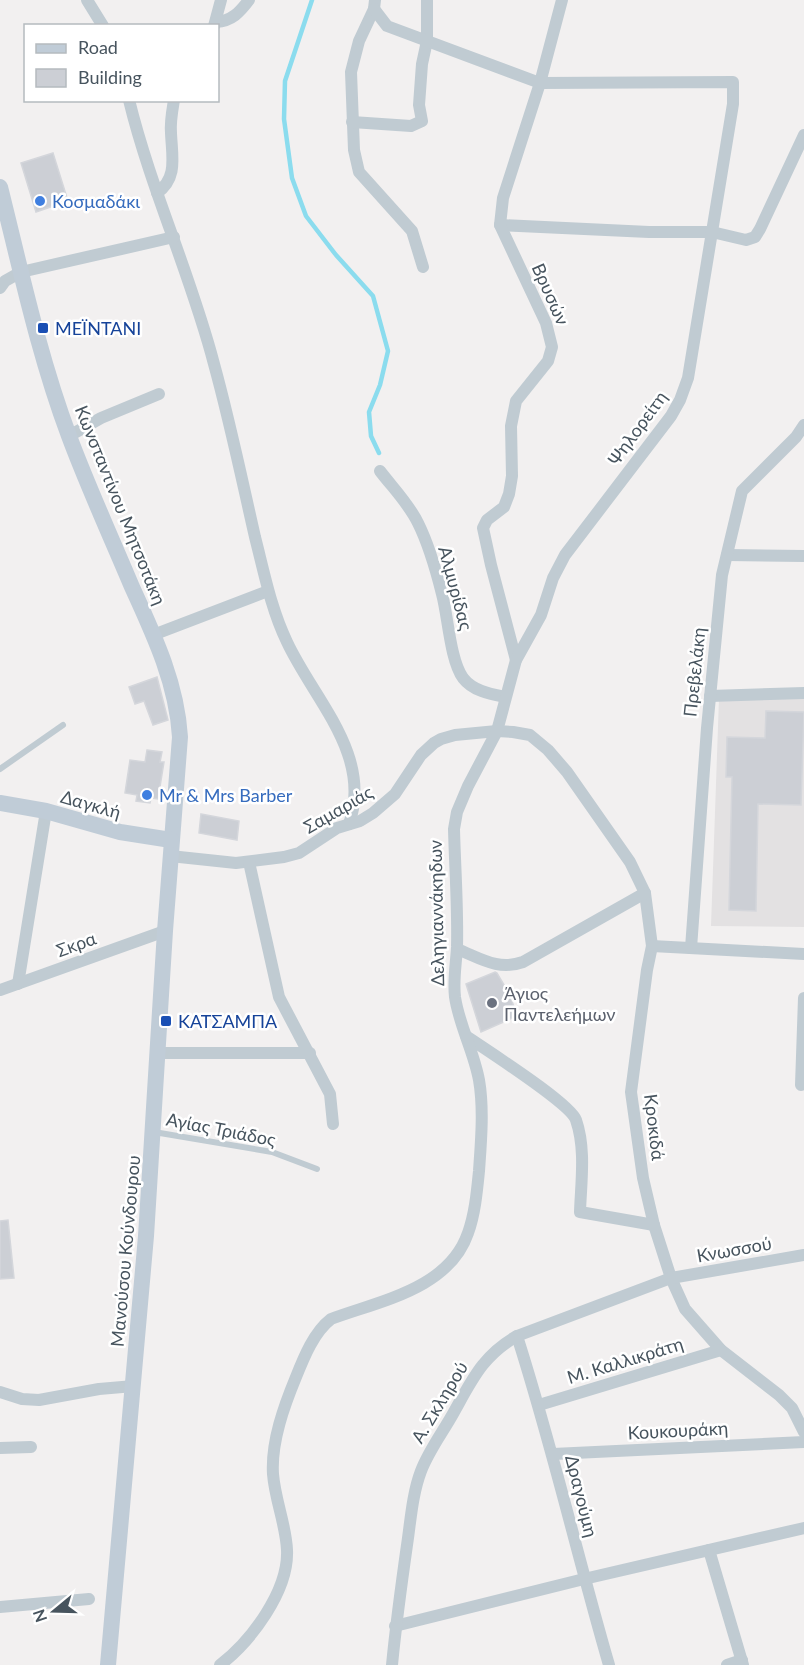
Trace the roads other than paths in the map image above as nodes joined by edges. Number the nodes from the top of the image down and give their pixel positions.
1 (87, 0) edge
2 (221, 0) edge
3 (249, 0) edge
4 (427, 0) edge
5 (562, 0) edge
6 (374, 4) edge
7 (102, 24) edge
8 (215, 24) edge
9 (427, 41) junction
10 (540, 83) junction
11 (129, 102) edge
12 (174, 102) edge
13 (352, 122) junction
14 (804, 135) edge
15 (0, 187) edge
16 (157, 193) junction
17 (500, 225) junction
18 (712, 232) junction
19 (174, 237) junction
20 (423, 267) dead end
21 (21, 272) junction
22 (2, 282) edge
23 (159, 394) dead end
24 (804, 425) edge
25 (69, 436) junction
26 (380, 471) dead end
27 (727, 555) junction
28 (804, 556) edge
29 (268, 591) junction
30 (153, 635) junction
31 (516, 660) junction
32 (804, 693) edge
33 (710, 696) junction
34 (505, 697) junction
35 (63, 725) dead end
36 (497, 731) junction
37 (0, 769) edge
38 (0, 803) edge
39 (46, 811) junction
40 (350, 824) junction
41 (170, 848) junction
42 (249, 862) junction
43 (645, 893) junction
44 (165, 931) junction
45 (652, 946) junction
46 (457, 948) junction
47 (691, 948) junction
48 (804, 954) edge
49 (18, 984) junction
50 (0, 990) edge
51 (804, 998) edge
52 (466, 1036) junction
53 (157, 1053) junction
54 (310, 1053) junction
55 (801, 1085) dead end
56 (333, 1124) dead end
57 (154, 1132) junction
58 (317, 1169) dead end
59 (654, 1225) junction
60 (804, 1255) edge
61 (671, 1278) junction
62 (517, 1336) junction
63 (721, 1350) junction
64 (134, 1386) junction
65 (0, 1392) edge
66 (539, 1405) junction
67 (804, 1432) edge
68 (804, 1442) edge
69 (31, 1447) dead end
70 (0, 1448) edge
71 (553, 1454) junction
72 (804, 1528) edge
73 (708, 1550) junction
74 (584, 1579) junction
75 (88, 1599) dead end
76 (0, 1607) edge
77 (395, 1626) junction
78 (743, 1663) edge
79 (108, 1665) edge
80 (220, 1665) edge
81 (392, 1665) edge
82 (609, 1665) edge
83 (727, 1665) edge

1 - 7 street
2 - 8 street
3 - 8 street
4 - 9 street
5 - 10 street
6 - 9 street
6 - 13 street
9 - 10 street
9 - 13 street
10 - 17 street
10 - 18 street, Ψηλορείτη
11 - 16 street
12 - 16 street
13 - 20 street
14 - 18 street
15 - 21 main road, Κωνσταντίνου Μητσοτάκη
16 - 19 street
17 - 18 street
17 - 31 street, Βρυσών
18 - 31 street, Ψηλορείτη
19 - 21 street
19 - 29 street
21 - 22 street
21 - 25 main road, Κωνσταντίνου Μητσοτάκη
23 - 25 street
24 - 27 street, Πρεβελάκη
25 - 30 main road, Κωνσταντίνου Μητσοτάκη
26 - 34 street, Αλμυρίδας
27 - 28 street
27 - 33 street, Πρεβελάκη
29 - 30 street
29 - 40 street
30 - 41 main road, Κωνσταντίνου Μητσοτάκη
31 - 34 street, Ψηλορείτη
32 - 33 street
33 - 47 street, Πρεβελάκη
34 - 36 street, Ψηλορείτη
35 - 37 lane
36 - 40 street, Σαμαριάς
36 - 43 street, Κροκιδά
36 - 46 street, Δεληγιαννάκηδων
38 - 39 main road, Δαγκλή
39 - 41 main road, Δαγκλή
39 - 49 street
40 - 42 street, Σαμαριάς
41 - 42 street, Σαμαριάς
41 - 44 main road, Μανούσου Κούνδουρου
42 - 54 street
43 - 45 street, Κροκιδά
43 - 46 street
44 - 49 street, Σκρα
44 - 53 main road, Μανούσου Κούνδουρου
45 - 47 street
45 - 59 street, Κροκιδά
46 - 52 street, Δεληγιαννάκηδων
47 - 48 street
49 - 50 street, Σκρα
51 - 55 street
52 - 59 street
52 - 80 street, Δεληγιαννάκηδων
53 - 54 street
53 - 57 main road, Μανούσου Κούνδουρου
54 - 56 street
57 - 58 lane, Αγίας Τριάδος
57 - 64 main road, Μανούσου Κούνδουρου
59 - 61 street, Κροκιδά
60 - 61 street, Κνωσσού
61 - 62 street, Α. Σκληρού
61 - 63 street, Κροκιδά
62 - 66 street, Δραγούμη
62 - 77 street, Α. Σκληρού
63 - 66 street, Μ. Καλλικράτη
63 - 67 street, Κροκιδά
64 - 65 street
64 - 79 main road, Μανούσου Κούνδουρου
66 - 71 street, Δραγούμη
68 - 71 street, Κουκουράκη
69 - 70 street
71 - 74 street, Δραγούμη
72 - 73 street
73 - 74 street
73 - 78 street
74 - 77 street
74 - 82 street, Δραγούμη
75 - 76 street
77 - 81 street, Α. Σκληρού
78 - 83 street

